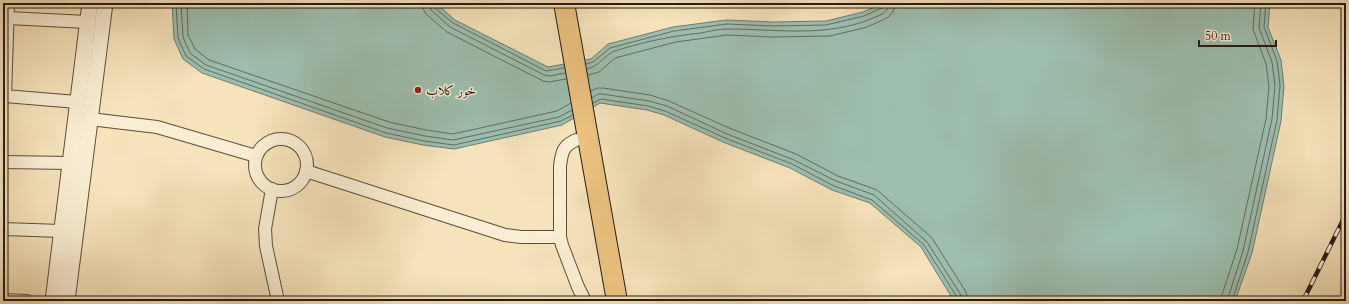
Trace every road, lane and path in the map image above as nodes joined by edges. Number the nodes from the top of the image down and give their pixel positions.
1 (8, 3) edge
2 (90, 3) edge
3 (105, 3) edge
4 (553, 3) edge
5 (564, 3) edge
6 (8, 18) junction
7 (87, 22) junction
8 (5, 32) edge
9 (567, 52) junction
10 (4, 96) edge
11 (77, 102) junction
12 (90, 119) junction
13 (579, 134) junction
14 (256, 156) junction
15 (3, 162) edge
16 (70, 163) junction
17 (306, 171) junction
18 (272, 189) junction
19 (3, 229) edge
20 (61, 232) junction
21 (560, 237) junction
22 (3, 300) edge
23 (27, 301) edge
24 (53, 301) edge
25 (67, 301) edge
26 (278, 301) edge
27 (586, 301) edge
28 (603, 301) edge
29 (617, 301) edge

1 - 6 street
2 - 7 street
3 - 12 street
4 - 9 highway
5 - 9 highway
6 - 7 street
6 - 8 street
7 - 11 street
8 - 10 street
9 - 13 highway
10 - 11 street
11 - 16 street
12 - 14 street
12 - 25 street
13 - 21 street
13 - 28 highway
13 - 29 highway
14 - 17 street
14 - 18 street
15 - 16 street
16 - 20 street
17 - 18 street
17 - 21 street
18 - 26 street
19 - 20 street
20 - 24 street
21 - 27 street
22 - 23 street

